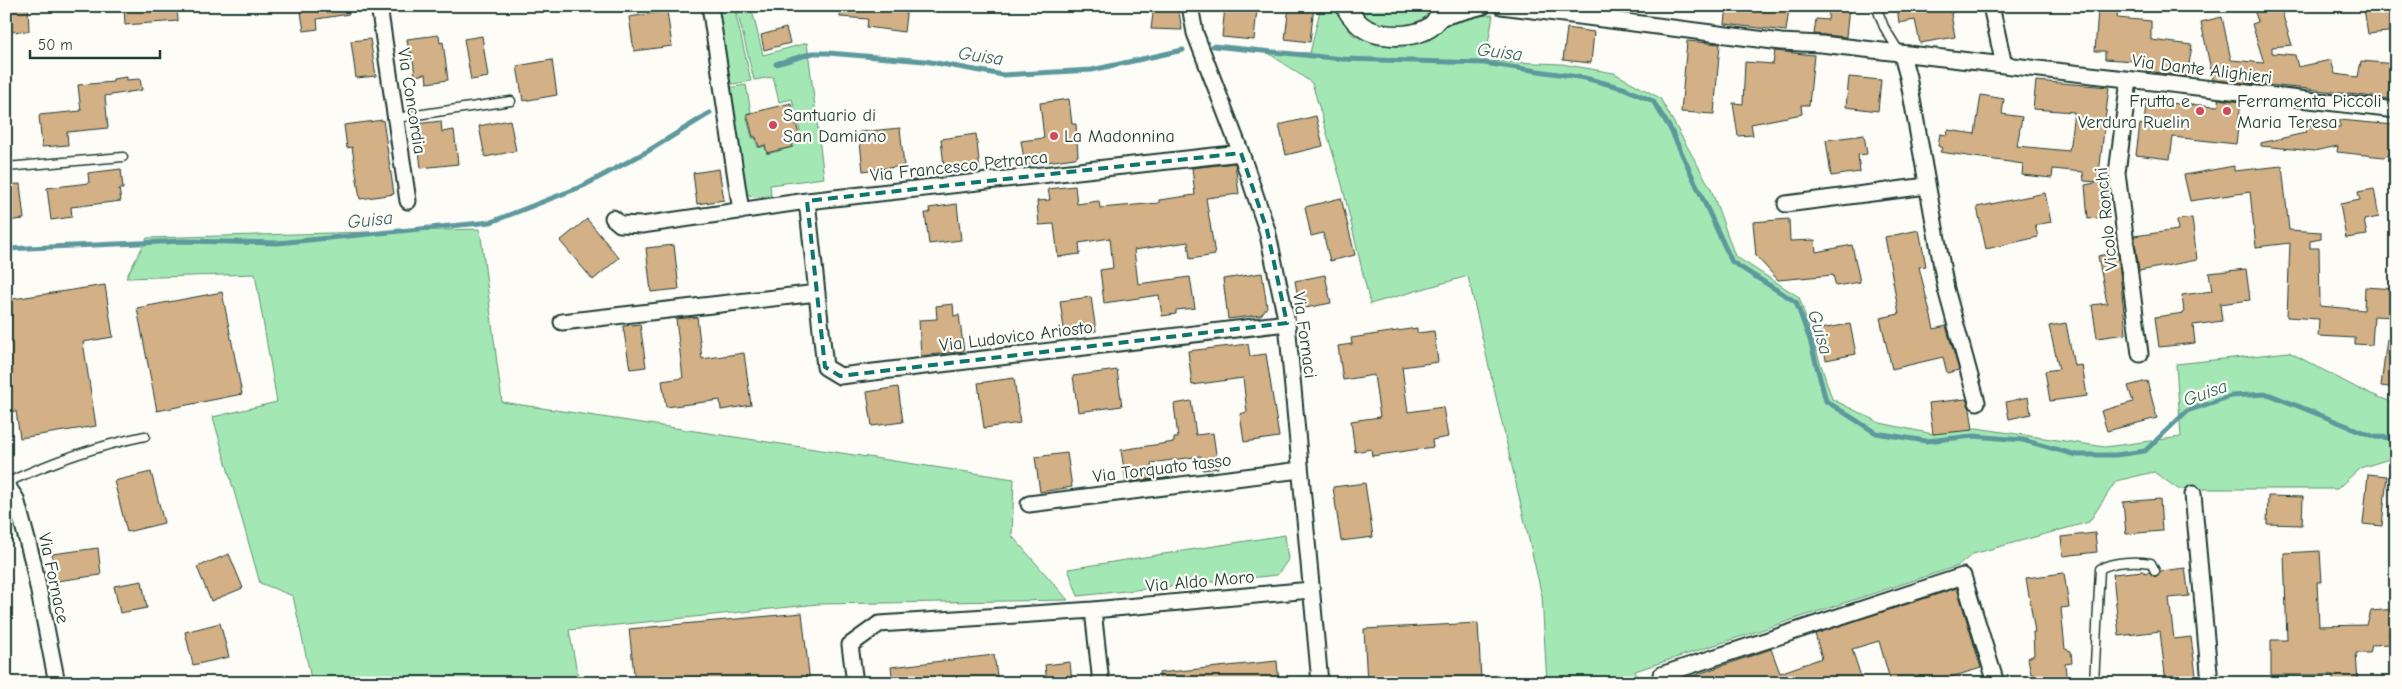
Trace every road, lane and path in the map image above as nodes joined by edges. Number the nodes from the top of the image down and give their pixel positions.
1 (379, 6) edge
2 (710, 6) edge
3 (1190, 6) edge
4 (1346, 6) edge
5 (1483, 6) edge
6 (1501, 6) edge
7 (1876, 6) edge
8 (1991, 6) edge
9 (1439, 12) edge
10 (1902, 55) junction
11 (2004, 65) junction
12 (2129, 80) junction
13 (511, 101) dead end
14 (2396, 110) edge
15 (396, 118) junction
16 (1241, 153) junction
17 (123, 157) dead end
18 (6, 167) edge
19 (1927, 186) junction
20 (408, 201) dead end
21 (807, 201) junction
22 (1786, 204) dead end
23 (741, 211) junction
24 (613, 218) dead end
25 (816, 293) junction
26 (562, 322) dead end
27 (1288, 323) junction
28 (2140, 354) dead end
29 (1977, 402) dead end
30 (144, 436) dead end
31 (1300, 470) junction
32 (6, 483) edge
33 (2193, 494) dead end
34 (1029, 504) dead end
35 (2155, 571) dead end
36 (1311, 590) junction
37 (1093, 610) junction
38 (57, 683) edge
39 (855, 683) edge
40 (1101, 683) edge
41 (1320, 683) edge
42 (1663, 683) edge
43 (1996, 683) edge
44 (2094, 683) edge
45 (2210, 683) edge

1 - 15 street, Via Concordia
2 - 23 street
3 - 16 street, Via Fornaci
4 - 9 street
5 - 9 street
6 - 10 street, Via Dante Alighieri
7 - 10 lane
8 - 11 street
10 - 11 street, Via Dante Alighieri
10 - 19 street
11 - 12 street, Via Dante Alighieri
12 - 14 street, Via Dante Alighieri
12 - 28 street, Vicolo Ronchi
13 - 15 lane
15 - 20 street, Via Concordia
16 - 21 street, Via Francesco Petrarca
16 - 27 street, Via Fornaci
17 - 18 lane
19 - 22 street
19 - 29 street
21 - 23 street, Via Francesco Petrarca
21 - 25 street, Via Ludovico Ariosto
23 - 24 street, Via Francesco Petrarca
25 - 26 street
25 - 27 street, Via Ludovico Ariosto
27 - 31 street, Via Fornaci
30 - 32 lane, Via Fornace
31 - 34 street, Via Torquato tasso
31 - 36 street, Via Fornaci
32 - 38 street, Via Fornace
33 - 45 street
35 - 44 lane
36 - 37 street, Via Aldo Moro
36 - 41 street, Via Fornaci
37 - 39 street, Via Aldo Moro
37 - 40 street
42 - 43 street

